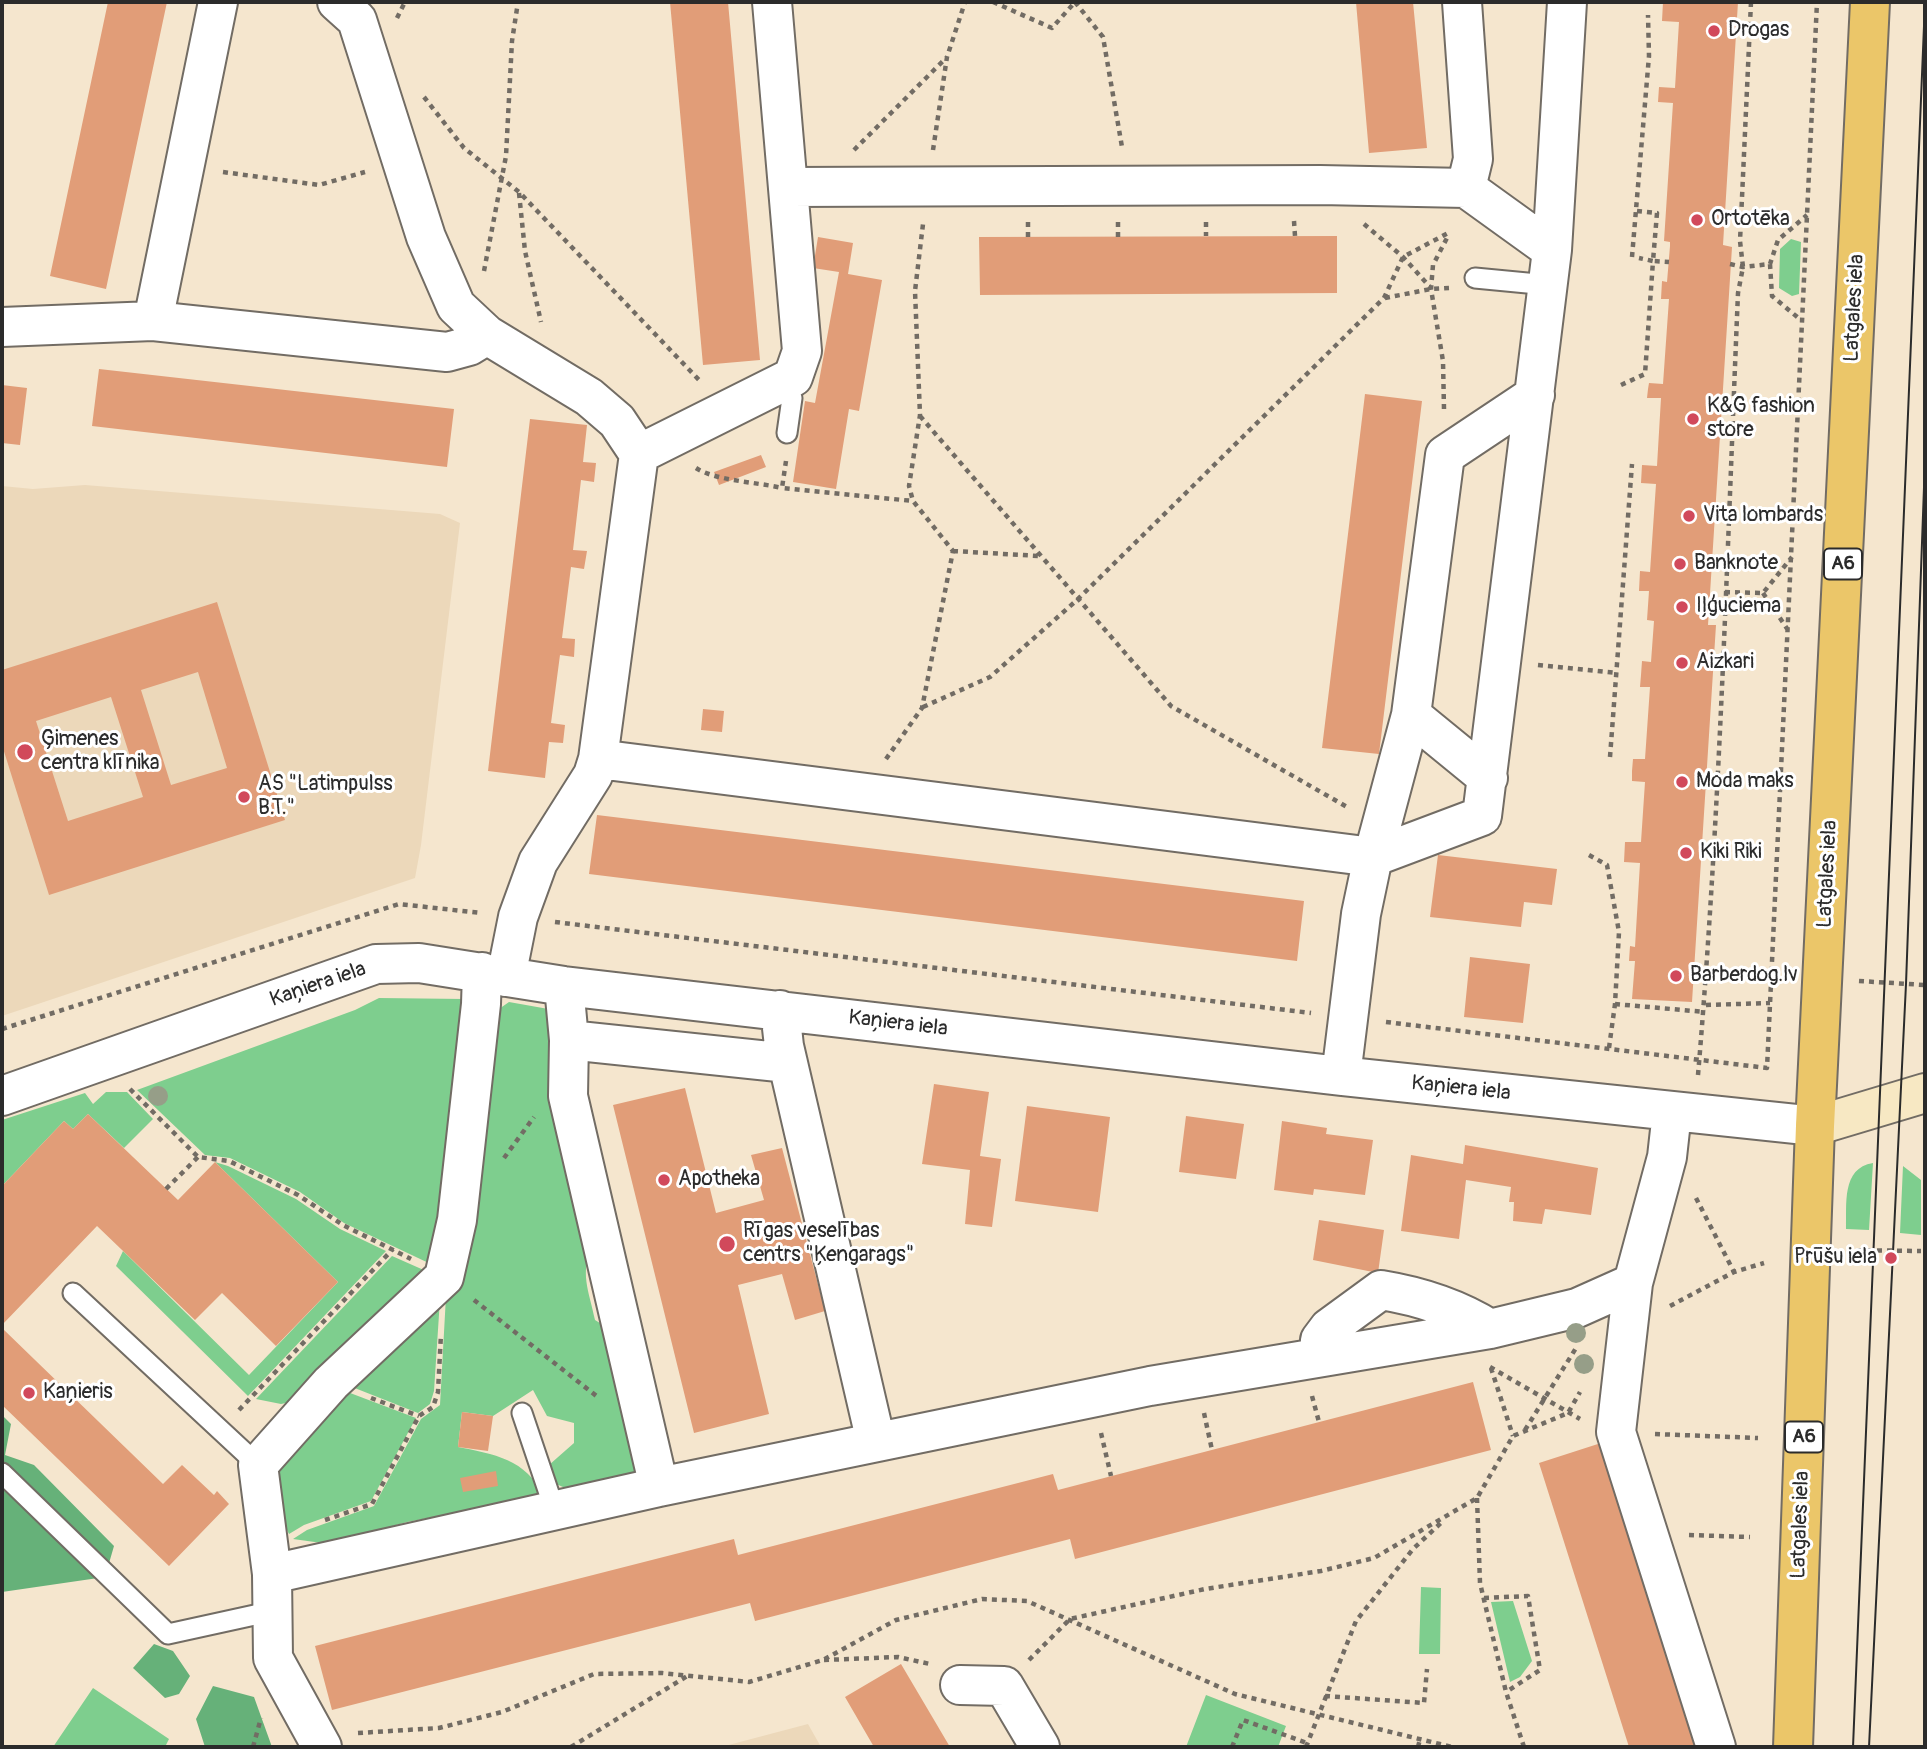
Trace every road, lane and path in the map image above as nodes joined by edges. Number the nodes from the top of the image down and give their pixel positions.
1 (218, 2) edge
2 (337, 2) edge
3 (518, 2) edge
4 (772, 2) edge
5 (965, 2) edge
6 (993, 2) edge
7 (1075, 2) edge
8 (1462, 2) edge
9 (1567, 2) edge
10 (1751, 2) edge
11 (1817, 2) edge
12 (1870, 2) edge
13 (1648, 15) dead end
14 (947, 57) junction
15 (423, 96) dead end
16 (403, 162) junction
17 (185, 166) junction
18 (502, 179) junction
19 (1129, 186) junction
20 (802, 187) junction
21 (928, 187) junction
22 (519, 192) junction
23 (1474, 195) junction
24 (1637, 211) junction
25 (1807, 215) junction
26 (1450, 232) junction
27 (1403, 257) junction
28 (1632, 257) dead end
29 (1639, 258) dead end
30 (1653, 261) junction
31 (1669, 262) dead end
32 (1730, 264) dead end
33 (1770, 264) junction
34 (1743, 267) junction
35 (1550, 268) junction
36 (1475, 278) dead end
37 (1453, 288) dead end
38 (1431, 289) junction
39 (1384, 298) junction
40 (153, 321) junction
41 (1802, 321) junction
42 (2, 327) edge
43 (480, 330) junction
44 (552, 372) junction
45 (784, 381) junction
46 (1621, 385) dead end
47 (1535, 395) junction
48 (727, 409) junction
49 (920, 415) junction
50 (787, 433) joint
51 (673, 437) junction
52 (639, 454) junction
53 (1445, 456) junction
54 (1632, 464) dead end
55 (782, 488) junction
56 (913, 501) junction
57 (953, 551) junction
58 (1040, 556) junction
59 (1793, 556) junction
60 (1725, 592) junction
61 (1763, 593) junction
62 (1077, 600) junction
63 (1789, 632) junction
64 (1503, 662) junction
65 (1617, 673) junction
66 (922, 708) junction
67 (1411, 715) junction
68 (1610, 757) dead end
69 (598, 759) junction
70 (1489, 778) junction
71 (861, 794) junction
72 (1378, 842) junction
73 (1589, 855) dead end
74 (494, 975) junction
75 (1851, 981) dead end
76 (1925, 985) edge
77 (564, 986) junction
78 (1770, 1003) junction
79 (1615, 1004) junction
80 (1706, 1005) junction
81 (780, 1010) junction
82 (1705, 1012) junction
83 (569, 1040) junction
84 (1609, 1048) dead end
85 (788, 1063) junction
86 (1767, 1068) dead end
87 (1341, 1076) junction
88 (566, 1080) junction
89 (128, 1087) dead end
90 (1925, 1093) edge
91 (2, 1096) edge
92 (1683, 1113) junction
93 (1815, 1126) junction
94 (198, 1157) junction
95 (499, 1165) dead end
96 (1662, 1176) junction
97 (166, 1189) dead end
98 (393, 1249) junction
99 (1839, 1250) dead end
100 (1921, 1251) dead end
101 (1764, 1263) dead end
102 (1734, 1272) junction
103 (444, 1277) junction
104 (1633, 1283) junction
105 (73, 1293) dead end
106 (1593, 1302) junction
107 (1629, 1327) junction
108 (1490, 1329) junction
109 (1443, 1336) junction
110 (1319, 1357) junction
111 (1491, 1368) junction
112 (369, 1397) dead end
113 (1545, 1399) junction
114 (522, 1413) dead end
115 (1568, 1413) junction
116 (419, 1416) junction
117 (221, 1429) junction
118 (1525, 1431) junction
119 (1616, 1432) junction
120 (646, 1436) junction
121 (1513, 1436) junction
122 (1758, 1438) dead end
123 (876, 1442) junction
124 (258, 1465) junction
125 (2, 1473) edge
126 (659, 1487) junction
127 (1477, 1498) junction
128 (555, 1511) junction
129 (1452, 1513) junction
130 (319, 1522) dead end
131 (1646, 1534) junction
132 (1750, 1537) dead end
133 (272, 1592) junction
134 (1483, 1598) junction
135 (1070, 1619) junction
136 (823, 1661) junction
137 (1427, 1668) dead end
138 (690, 1675) junction
139 (960, 1685) joint
140 (1004, 1686) junction
141 (1506, 1692) junction
142 (1325, 1696) junction
143 (1318, 1712) junction
144 (1420, 1739) junction
145 (318, 1740) edge
146 (1306, 1745) edge
147 (571, 1747) edge
148 (1040, 1747) edge
149 (1233, 1747) edge
150 (1418, 1747) edge
151 (1452, 1747) edge
152 (1524, 1747) edge
153 (1716, 1747) edge
154 (1793, 1747) edge

1 - 17 street
2 - 16 street
3 - 18 path
4 - 20 street
5 - 14 path
6 - 7 path
7 - 19 path
8 - 23 street
9 - 35 street
10 - 34 path
11 - 25 path
12 - 93 highway, Latgales iela / A6
13 - 24 path
14 - 20 path
14 - 21 path
15 - 18 path
16 - 17 path
16 - 43 street
17 - 40 street
18 - 22 path
18 - 43 path
19 - 21 street
19 - 23 street
20 - 21 street
20 - 45 street
21 - 49 path
22 - 44 path
22 - 48 path
23 - 26 path
23 - 35 street
24 - 28 path
24 - 30 path
25 - 33 path
25 - 41 path
26 - 27 path
26 - 38 path
27 - 38 path
27 - 39 path
29 - 30 path
30 - 31 path
30 - 46 path
32 - 34 path
33 - 34 path
33 - 41 path
34 - 60 path
35 - 36 lane
35 - 47 street
37 - 38 path
38 - 39 path
38 - 53 path
39 - 62 path
40 - 42 street
40 - 43 street
41 - 59 path
43 - 44 street
44 - 52 street
45 - 48 street
45 - 50 lane
47 - 53 street
47 - 64 street
48 - 51 street
49 - 56 path
49 - 58 path
50 - 55 path
51 - 52 street
51 - 55 path
52 - 69 street
53 - 67 street
54 - 65 path
55 - 56 path
56 - 57 path
57 - 58 path
57 - 66 path
58 - 62 path
59 - 61 path
59 - 63 path
60 - 61 path
60 - 80 path
61 - 63 path
62 - 66 path
62 - 72 path
63 - 78 path
64 - 65 path
64 - 70 street
65 - 68 path
66 - 71 path
67 - 70 street
67 - 72 street
69 - 71 street
69 - 74 street
70 - 72 street
71 - 72 street
72 - 87 street
73 - 79 path
74 - 77 street, Kaņiera iela
74 - 91 street, Kaņiera iela
74 - 103 street
75 - 76 path
77 - 81 street, Kaņiera iela
77 - 83 street
78 - 80 path
78 - 86 path
79 - 82 path
79 - 84 path
80 - 82 path
81 - 85 street
81 - 87 street, Kaņiera iela
82 - 92 path
83 - 85 street
83 - 88 street
85 - 123 street
87 - 92 street, Kaņiera iela
88 - 95 path
88 - 120 street
89 - 94 path
90 - 93 street
92 - 93 street, Kaņiera iela
92 - 96 street
93 - 154 highway, Latgales iela / A6
94 - 97 path
94 - 98 path
96 - 102 path
96 - 104 street
98 - 103 path
98 - 117 path
99 - 100 path
101 - 102 path
102 - 107 path
103 - 116 path
103 - 120 path
103 - 124 street
104 - 106 street
104 - 107 street
105 - 117 lane
106 - 108 street
106 - 113 path
107 - 119 street
108 - 109 street
108 - 110 street
109 - 110 street
109 - 111 path
110 - 123 street
111 - 113 path
111 - 121 path
112 - 116 path
113 - 115 path
113 - 118 path
114 - 128 lane
115 - 118 path
115 - 119 path
116 - 130 path
117 - 124 lane
118 - 121 path
119 - 122 path
119 - 131 street
120 - 126 street
121 - 127 path
123 - 126 street
124 - 133 street
125 - 133 lane
126 - 128 street
127 - 129 path
127 - 134 path
128 - 133 street
129 - 135 path
129 - 142 path
131 - 132 path
131 - 153 street
133 - 145 street
134 - 141 path
134 - 141 path
135 - 136 path
135 - 140 path
135 - 143 path
136 - 138 path
136 - 139 path
137 - 142 path
138 - 145 path
138 - 147 path
139 - 140 street
140 - 148 street
141 - 152 path
142 - 143 path
143 - 144 path
143 - 146 path
144 - 150 path
144 - 151 path
146 - 149 path

